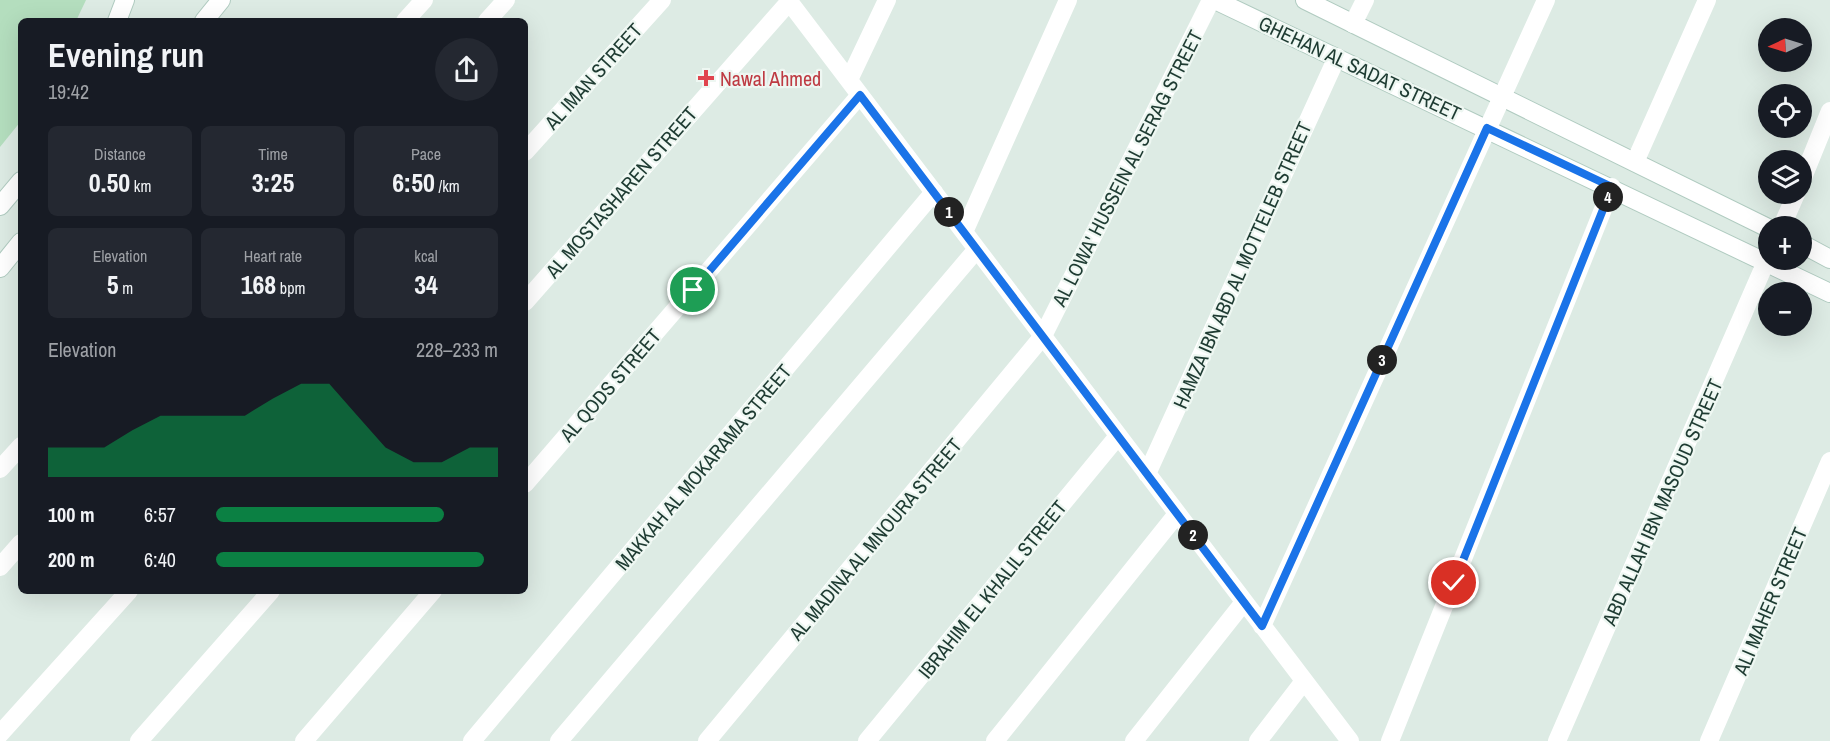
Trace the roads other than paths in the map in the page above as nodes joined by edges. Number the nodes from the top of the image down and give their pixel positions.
1 (125, 0) edge
2 (221, 0) edge
3 (424, 0) edge
4 (506, 0) edge
5 (662, 0) edge
6 (887, 0) edge
7 (1068, 0) edge
8 (1213, 0) edge
9 (1305, 0) edge
10 (1365, 0) edge
11 (1546, 0) edge
12 (1707, 0) edge
13 (788, 1) edge
14 (118, 18) edge
15 (206, 18) edge
16 (408, 18) edge
17 (490, 18) edge
18 (1353, 24) junction
19 (1337, 57) junction
20 (849, 80) junction
21 (860, 95) junction
22 (1501, 97) junction
23 (1830, 111) edge
24 (1487, 128) junction
25 (528, 149) edge
26 (1812, 155) edge
27 (1635, 162) junction
28 (18, 185) edge
29 (1612, 187) junction
30 (934, 192) junction
31 (0, 206) edge
32 (1758, 223) edge
33 (964, 232) junction
34 (18, 246) edge
35 (977, 249) junction
36 (1812, 249) edge
37 (1758, 256) edge
38 (1830, 259) edge
39 (0, 268) edge
40 (1763, 270) edge
41 (1786, 270) edge
42 (1830, 293) edge
43 (528, 299) edge
44 (1043, 336) junction
45 (1118, 436) junction
46 (18, 449) edge
47 (1830, 461) edge
48 (0, 469) edge
49 (1147, 474) junction
50 (528, 481) edge
51 (1177, 514) junction
52 (18, 546) edge
53 (0, 567) edge
54 (126, 594) edge
55 (268, 594) edge
56 (430, 594) edge
57 (1244, 602) junction
58 (1262, 626) junction
59 (1304, 681) junction
60 (0, 734) edge
61 (139, 741) edge
62 (304, 741) edge
63 (472, 741) edge
64 (559, 741) edge
65 (707, 741) edge
66 (867, 741) edge
67 (995, 741) edge
68 (1134, 741) edge
69 (1258, 741) edge
70 (1350, 741) edge
71 (1390, 741) edge
72 (1557, 741) edge
73 (1709, 741) edge

1 - 14 street
2 - 15 street
3 - 16 street
4 - 17 street
5 - 25 street, AL IMAN STREET
6 - 20 street
7 - 33 street
8 - 19 street, GHEHAN AL SADAT STREET
8 - 44 street, AL LOWA' HUSSEIN AL SERAG STREET
9 - 18 street, GHEHAN AL SADAT STREET
10 - 18 street
11 - 22 street
12 - 27 street
13 - 20 street
13 - 43 street, AL MOSTASHAREN STREET
18 - 22 street, GHEHAN AL SADAT STREET
19 - 24 street, GHEHAN AL SADAT STREET
19 - 49 street, HAMZA IBN ABD AL MOTTELEB STREET
20 - 21 street
21 - 30 street
21 - 50 street, AL QODS STREET
22 - 24 street
22 - 27 street, GHEHAN AL SADAT STREET
23 - 26 street
24 - 29 street, GHEHAN AL SADAT STREET
24 - 58 street
27 - 32 street, GHEHAN AL SADAT STREET
28 - 31 street
29 - 37 street, GHEHAN AL SADAT STREET
29 - 71 street
30 - 33 street
30 - 63 street, MAKKAH AL MOKARAMA STREET
33 - 35 street
34 - 39 street
35 - 44 street
35 - 64 street
36 - 38 street
40 - 72 street, ABD ALLAH IBN MASOUD STREET
41 - 42 street, GHEHAN AL SADAT STREET
44 - 45 street
44 - 65 street, AL MADINA AL MNOURA STREET
45 - 49 street
45 - 66 street, IBRAHIM EL KHALIL STREET
46 - 48 street
47 - 73 street, ALI MAHER STREET
49 - 51 street
51 - 57 street
51 - 67 street
52 - 53 street
54 - 60 street
55 - 61 street
56 - 62 street
57 - 58 street
57 - 68 street
58 - 59 street
59 - 69 street
59 - 70 street

